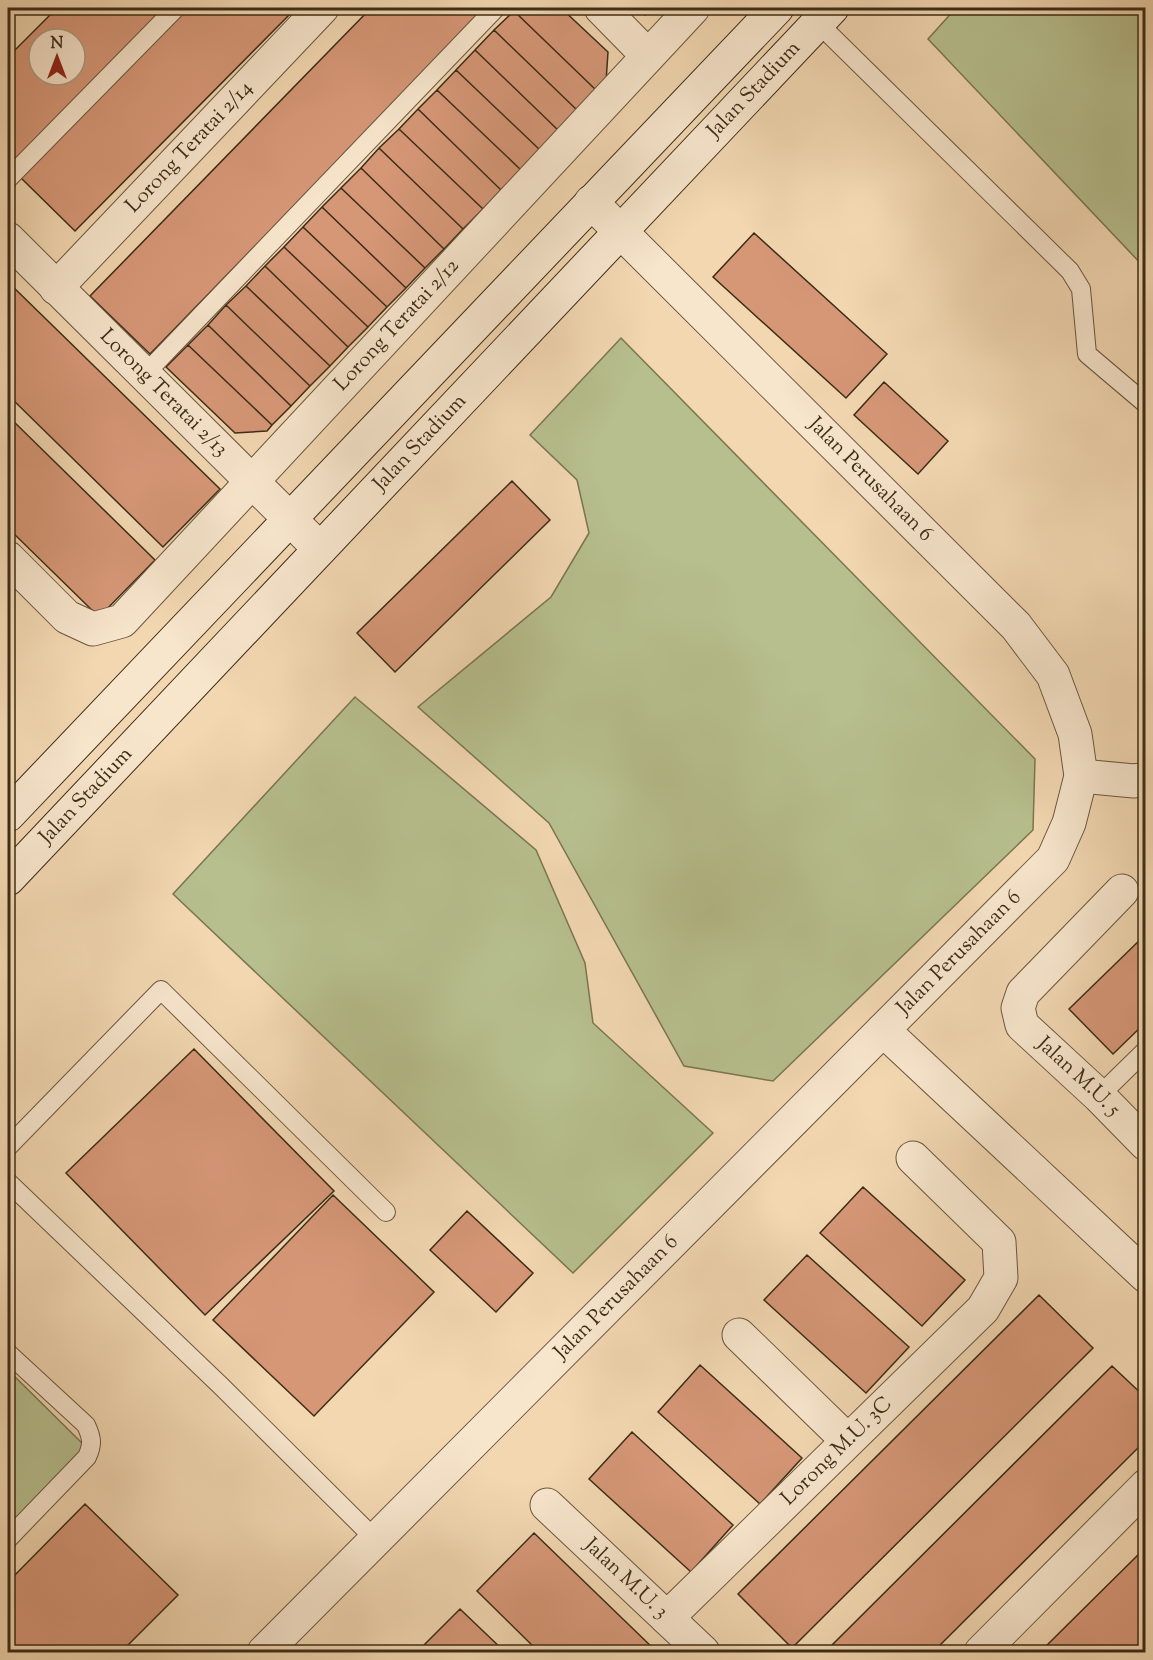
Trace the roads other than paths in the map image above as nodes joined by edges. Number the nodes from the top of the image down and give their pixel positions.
1 (176, 8) edge
2 (322, 8) edge
3 (495, 8) edge
4 (601, 8) edge
5 (693, 8) edge
6 (777, 8) edge
7 (826, 12) edge
8 (648, 56) junction
9 (8, 179) edge
10 (591, 202) junction
11 (622, 233) junction
12 (8, 239) edge
13 (56, 288) junction
14 (144, 375) junction
15 (1146, 404) edge
16 (252, 482) junction
17 (290, 519) junction
18 (320, 549) junction
19 (8, 558) edge
20 (1081, 776) junction
21 (1146, 779) edge
22 (8, 815) edge
23 (8, 826) edge
24 (34, 851) junction
25 (8, 879) edge
26 (1122, 891) dead end
27 (884, 1030) junction
28 (1146, 1050) edge
29 (1099, 1095) junction
30 (1146, 1144) edge
31 (8, 1147) edge
32 (913, 1158) dead end
33 (8, 1182) edge
34 (386, 1212) dead end
35 (1146, 1276) edge
36 (739, 1335) dead end
37 (8, 1353) edge
38 (847, 1440) junction
39 (1146, 1486) edge
40 (547, 1504) dead end
41 (8, 1539) edge
42 (376, 1540) junction
43 (667, 1618) junction
44 (264, 1653) edge
45 (704, 1653) edge
46 (981, 1653) edge

1 - 9 lane
2 - 13 street, Lorong Teratai 2/14
3 - 14 lane
4 - 8 street
5 - 8 street, Lorong Teratai 2/12
6 - 10 street, Jalan Stadium
7 - 11 street, Jalan Stadium
7 - 15 lane
8 - 16 street, Lorong Teratai 2/12
10 - 11 street, Jalan Perusahaan 6
10 - 17 street, Jalan Stadium
11 - 18 street, Jalan Stadium
11 - 20 street, Jalan Perusahaan 6
12 - 13 street, Lorong Teratai 2/13
13 - 14 street, Lorong Teratai 2/13
14 - 16 street, Lorong Teratai 2/13
16 - 17 street, Lorong Teratai 2/13
16 - 19 street, Lorong Teratai 2/12
17 - 18 street, Lorong Teratai 2/13
17 - 22 street, Jalan Stadium
18 - 24 street, Jalan Stadium
20 - 21 street
20 - 27 street, Jalan Perusahaan 6
23 - 24 street
24 - 25 street, Jalan Stadium
26 - 29 street, Jalan M.U. 5
27 - 35 street
27 - 42 street, Jalan Perusahaan 6
28 - 29 lane
29 - 30 street, Jalan M.U. 5
31 - 34 lane
32 - 38 street, Lorong M.U. 3C
33 - 42 lane
36 - 38 street
37 - 41 lane
38 - 43 street, Lorong M.U. 3C
39 - 46 street
40 - 43 street, Jalan M.U. 3
42 - 44 street, Jalan Perusahaan 6
43 - 45 street, Jalan M.U. 3

